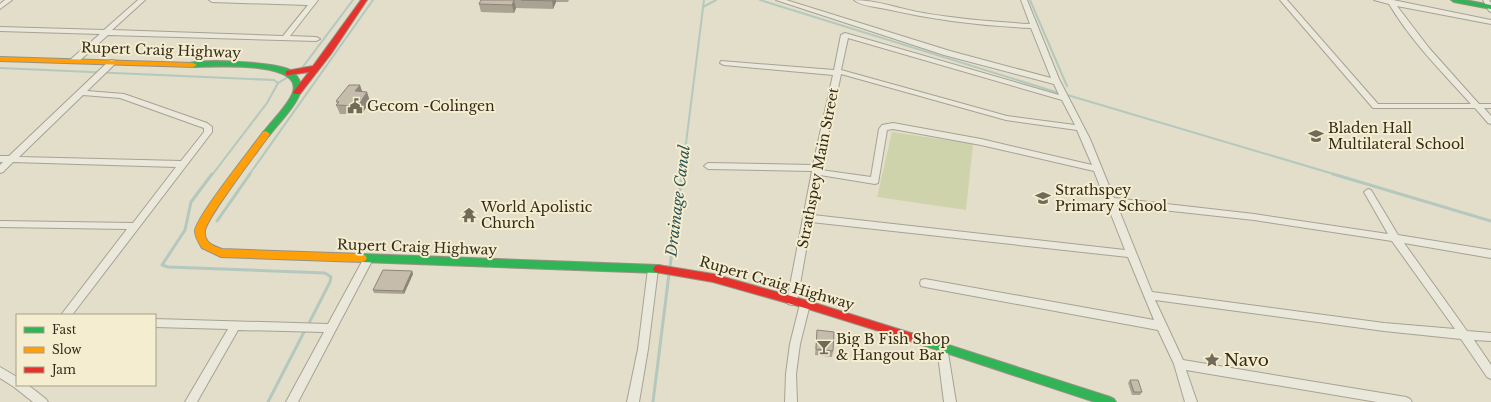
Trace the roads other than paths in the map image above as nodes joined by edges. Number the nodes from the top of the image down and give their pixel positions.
1 (9, 0) edge
2 (142, 0) edge
3 (212, 0) edge
4 (364, 0) edge
5 (779, 0) edge
6 (857, 0) edge
7 (1024, 0) edge
8 (1283, 0) edge
9 (1377, 0) edge
10 (1454, 0) edge
11 (1390, 1) edge
12 (314, 2) edge
13 (1489, 6) edge
14 (0, 7) edge
15 (1491, 22) edge
16 (1035, 26) junction
17 (0, 29) edge
18 (106, 32) junction
19 (285, 38) junction
20 (316, 39) dead end
21 (0, 58) edge
22 (74, 61) junction
23 (113, 62) junction
24 (724, 63) dead end
25 (316, 68) junction
26 (838, 72) junction
27 (289, 73) junction
28 (1056, 82) junction
29 (297, 92) junction
30 (81, 93) junction
31 (1066, 99) junction
32 (1476, 106) junction
33 (1491, 106) edge
34 (1491, 121) edge
35 (1080, 128) junction
36 (0, 159) edge
37 (11, 160) junction
38 (183, 164) junction
39 (708, 166) dead end
40 (1098, 169) junction
41 (0, 170) edge
42 (816, 170) junction
43 (1368, 192) dead end
44 (1111, 201) junction
45 (808, 218) junction
46 (0, 224) edge
47 (136, 226) junction
48 (1395, 238) junction
49 (1132, 254) junction
50 (1491, 254) edge
51 (368, 259) junction
52 (657, 269) junction
53 (925, 283) dead end
54 (1148, 295) junction
55 (792, 301) junction
56 (805, 304) junction
57 (67, 314) edge
58 (156, 323) edge
59 (235, 326) junction
60 (1162, 326) junction
61 (330, 328) junction
62 (1464, 334) junction
63 (1491, 337) edge
64 (942, 347) junction
65 (1178, 364) junction
66 (0, 372) edge
67 (1491, 374) edge
68 (16, 381) edge
69 (22, 386) edge
70 (42, 402) edge
71 (191, 402) edge
72 (292, 402) edge
73 (633, 402) edge
74 (791, 402) edge
75 (950, 402) edge
76 (1110, 402) edge
77 (1191, 402) edge
78 (1406, 402) edge

1 - 14 street
2 - 18 street
3 - 12 street
4 - 25 main road, Rupert Craig Highway
5 - 28 street
6 - 16 street
7 - 16 street
8 - 32 street
9 - 11 street
10 - 13 main road
11 - 15 street
11 - 32 street
12 - 19 street
16 - 28 street
17 - 18 street
18 - 19 street
18 - 22 street
19 - 20 street
21 - 22 main road, Rupert Craig Highway
22 - 23 main road, Rupert Craig Highway
23 - 27 main road, Rupert Craig Highway
23 - 30 street
24 - 26 street
25 - 27 main road
25 - 29 main road, Rupert Craig Highway
26 - 31 street, Strathspey Main Street
26 - 35 street
26 - 42 street, Strathspey Main Street
27 - 29 main road
28 - 31 street
29 - 51 main road, Rupert Craig Highway
30 - 37 street
30 - 38 street
31 - 35 street
32 - 33 street
32 - 34 street
35 - 40 street
36 - 37 street
37 - 38 street
37 - 41 street
38 - 47 street
39 - 42 street
40 - 42 street
40 - 44 street
42 - 45 street, Strathspey Main Street
43 - 48 street
44 - 48 street
44 - 49 street
45 - 49 street
45 - 55 street, Strathspey Main Street
46 - 47 street
47 - 57 street
48 - 50 street
48 - 62 street
49 - 54 street
51 - 52 main road, Rupert Craig Highway
51 - 61 street
52 - 55 main road, Rupert Craig Highway
52 - 73 street
53 - 60 street
54 - 60 street
54 - 62 street
55 - 56 main road, Rupert Craig Highway
56 - 64 main road, Rupert Craig Highway
56 - 74 street
58 - 59 street
59 - 61 street
59 - 71 street
60 - 65 street
61 - 72 street
62 - 63 street
62 - 67 street
64 - 75 street
64 - 76 main road, Rupert Craig Highway
65 - 77 street
65 - 78 street
66 - 68 street
69 - 70 street

